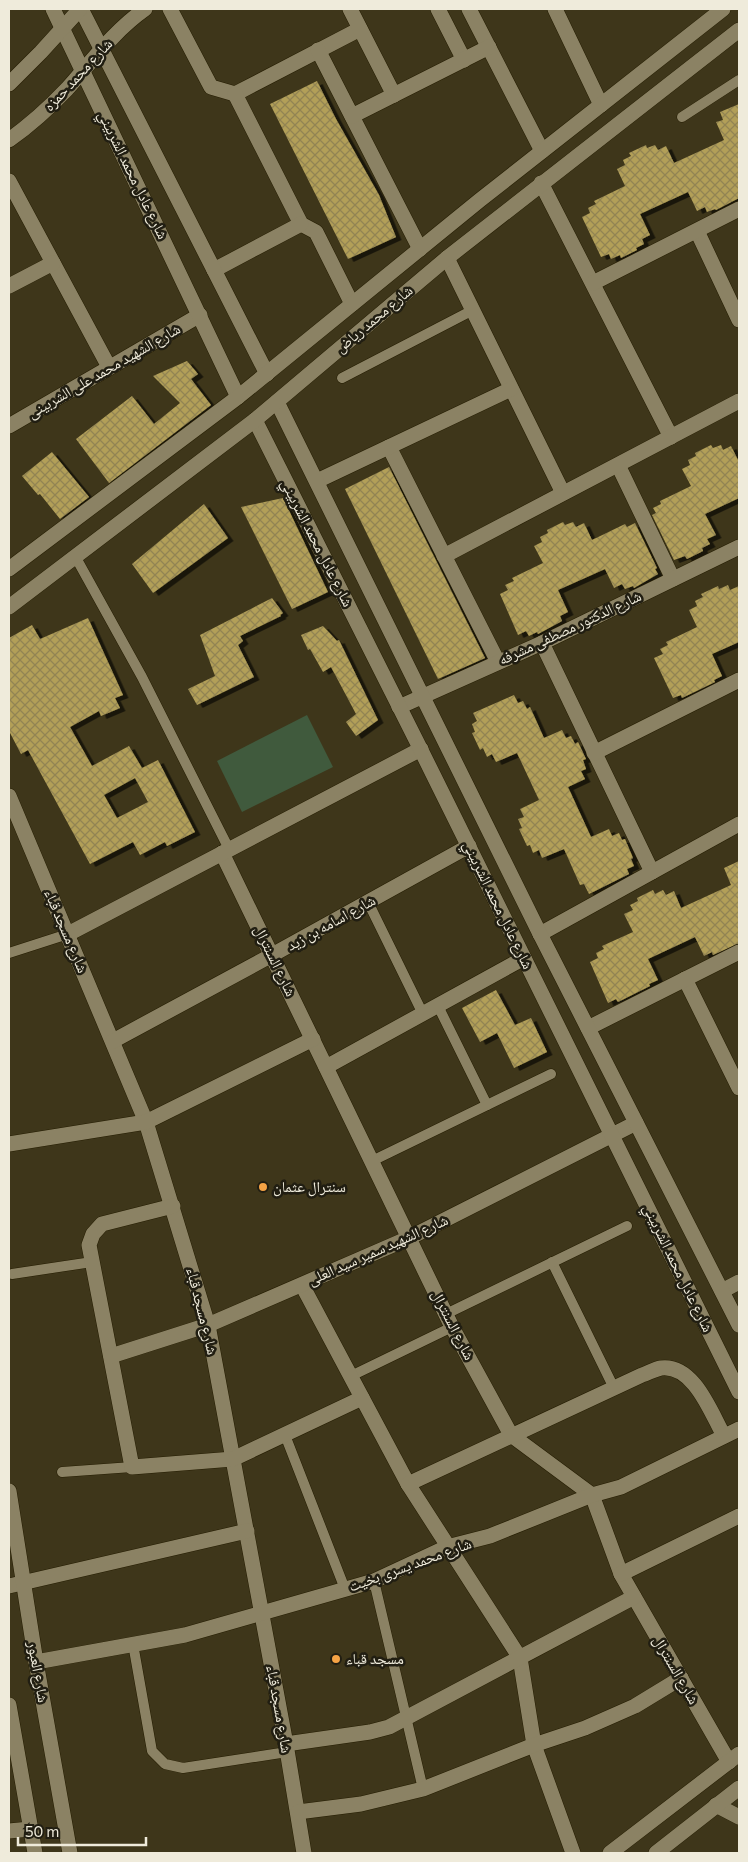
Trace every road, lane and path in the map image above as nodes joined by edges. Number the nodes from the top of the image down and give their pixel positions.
1 (53, 9) edge
2 (81, 9) edge
3 (145, 9) edge
4 (170, 9) edge
5 (350, 9) edge
6 (438, 9) edge
7 (469, 9) edge
8 (555, 9) edge
9 (714, 12) edge
10 (63, 27) junction
11 (360, 29) junction
12 (738, 35) edge
13 (102, 48) junction
14 (489, 48) junction
15 (318, 50) junction
16 (464, 60) junction
17 (83, 70) junction
18 (739, 80) edge
19 (9, 84) edge
20 (235, 94) junction
21 (394, 94) junction
22 (601, 105) junction
23 (352, 116) junction
24 (682, 117) dead end
25 (9, 140) edge
26 (542, 151) junction
27 (9, 181) edge
28 (541, 183) junction
29 (480, 200) junction
30 (739, 209) edge
31 (494, 220) junction
32 (301, 224) junction
33 (446, 228) junction
34 (697, 230) junction
35 (460, 247) junction
36 (420, 250) junction
37 (447, 258) junction
38 (53, 263) junction
39 (214, 270) junction
40 (593, 283) junction
41 (9, 286) edge
42 (352, 304) junction
43 (472, 310) junction
44 (200, 315) junction
45 (739, 320) edge
46 (110, 367) junction
47 (266, 374) junction
48 (342, 378) dead end
49 (512, 388) junction
50 (238, 397) junction
51 (739, 401) edge
52 (277, 402) junction
53 (255, 420) junction
54 (9, 426) edge
55 (671, 437) junction
56 (389, 447) junction
57 (618, 465) junction
58 (316, 481) junction
59 (563, 493) junction
60 (739, 547) edge
61 (76, 556) junction
62 (444, 556) junction
63 (9, 569) edge
64 (673, 579) junction
65 (9, 607) edge
66 (542, 643) junction
67 (498, 662) junction
68 (739, 680) edge
69 (423, 696) junction
70 (400, 707) junction
71 (421, 749) junction
72 (594, 753) junction
73 (9, 797) edge
74 (739, 824) edge
75 (468, 846) junction
76 (226, 851) junction
77 (652, 872) junction
78 (368, 902) junction
79 (68, 934) junction
80 (540, 934) junction
81 (739, 952) edge
82 (9, 953) edge
83 (272, 955) junction
84 (524, 958) junction
85 (685, 979) junction
86 (438, 1006) junction
87 (423, 1014) junction
88 (588, 1028) junction
89 (313, 1039) junction
90 (112, 1041) junction
91 (326, 1067) junction
92 (550, 1074) dead end
93 (739, 1087) edge
94 (487, 1106) junction
95 (146, 1122) junction
96 (636, 1123) junction
97 (612, 1135) junction
98 (9, 1144) edge
99 (372, 1161) junction
100 (173, 1206) junction
101 (627, 1226) dead end
102 (409, 1238) junction
103 (92, 1262) junction
104 (552, 1262) junction
105 (12, 1274) dead end
106 (739, 1282) edge
107 (302, 1284) junction
108 (722, 1291) junction
109 (449, 1320) junction
110 (208, 1325) junction
111 (739, 1325) edge
112 (110, 1356) junction
113 (351, 1376) junction
114 (614, 1388) junction
115 (739, 1392) edge
116 (362, 1398) junction
117 (739, 1429) edge
118 (285, 1435) junction
119 (511, 1435) junction
120 (724, 1436) junction
121 (233, 1459) junction
122 (132, 1467) junction
123 (62, 1472) dead end
124 (408, 1484) junction
125 (9, 1491) edge
126 (592, 1495) junction
127 (739, 1516) edge
128 (247, 1531) junction
129 (447, 1547) junction
130 (621, 1574) junction
131 (374, 1581) junction
132 (16, 1584) edge
133 (346, 1589) junction
134 (634, 1597) junction
135 (262, 1612) junction
136 (133, 1644) junction
137 (520, 1658) junction
138 (36, 1662) junction
139 (681, 1678) junction
140 (9, 1705) edge
141 (406, 1718) junction
142 (534, 1745) junction
143 (287, 1748) junction
144 (734, 1758) edge
145 (739, 1788) edge
146 (423, 1790) junction
147 (716, 1805) junction
148 (298, 1812) junction
149 (739, 1818) edge
150 (30, 1829) junction
151 (9, 1831) edge
152 (35, 1853) edge
153 (70, 1853) edge
154 (304, 1853) edge
155 (573, 1853) edge
156 (610, 1853) edge
157 (656, 1853) edge

1 - 10 street, شارع عادل محمد الشربيني
2 - 10 street
2 - 13 street, شارع عادل محمد الشربيني
3 - 13 street, شارع محمد حمزه
4 - 20 street
5 - 11 street
6 - 16 street
7 - 14 street
8 - 22 street
9 - 22 street, شارع محمد رياض
10 - 17 street, شارع عادل محمد الشربيني
10 - 19 street
11 - 15 street
11 - 21 street
12 - 28 street, شارع محمد رياض
13 - 17 street, شارع محمد حمزه
13 - 39 street, شارع عادل محمد الشربيني
14 - 16 street
14 - 26 street
15 - 20 street
15 - 23 street
16 - 21 street
17 - 25 street, شارع محمد حمزه
17 - 44 street, شارع عادل محمد الشربيني
18 - 24 lane
20 - 32 street
21 - 23 street
22 - 26 street, شارع محمد رياض
23 - 36 street
26 - 29 street, شارع محمد رياض
27 - 38 street
28 - 31 street, شارع محمد رياض
28 - 40 street
29 - 31 street
29 - 33 street, شارع محمد رياض
30 - 34 street
31 - 35 street, شارع محمد رياض
32 - 39 street
32 - 42 street
33 - 35 street
33 - 36 street, شارع محمد رياض
34 - 40 street
34 - 45 street
35 - 37 street, شارع محمد رياض
36 - 42 street, شارع محمد رياض
37 - 43 street
37 - 52 street, شارع محمد رياض
38 - 41 street
38 - 46 street
39 - 47 street, شارع عادل محمد الشربيني
40 - 55 street
42 - 47 street, شارع محمد رياض
43 - 48 lane
43 - 49 street
44 - 46 street, شارع الشهيد محمد على الشربينى
44 - 50 street, شارع عادل محمد الشربيني
46 - 54 street, شارع الشهيد محمد على الشربينى
47 - 50 street, شارع محمد رياض
49 - 56 street
49 - 59 street
50 - 63 street, شارع محمد رياض
51 - 55 street
52 - 53 street, شارع محمد رياض
52 - 58 street, شارع عادل محمد الشربيني
53 - 61 street, شارع محمد رياض
53 - 70 street, شارع عادل محمد الشربيني
55 - 57 street
56 - 58 street
56 - 62 street
57 - 59 street
57 - 64 street
58 - 69 street, شارع عادل محمد الشربيني
59 - 62 street
60 - 64 street, شارع الدكتور مصطفى مشرفه
61 - 65 street, شارع محمد رياض
61 - 76 lane
62 - 67 street
64 - 66 street, شارع الدكتور مصطفى مشرفه
66 - 67 street, شارع الدكتور مصطفى مشرفه
66 - 72 street
67 - 69 street, شارع الدكتور مصطفى مشرفه
68 - 72 street
69 - 70 street, شارع الدكتور مصطفى مشرفه
69 - 80 street, شارع عادل محمد الشربيني
70 - 71 street, شارع عادل محمد الشربيني
71 - 75 street, شارع عادل محمد الشربيني
71 - 76 street
72 - 77 street
73 - 79 street, شارع مسجد قباء
74 - 77 street
75 - 78 street, شارع اسامه بن زيد
75 - 84 street, شارع عادل محمد الشربيني
76 - 79 street
76 - 83 street, شارع السنترال
77 - 80 street
78 - 83 street, شارع اسامه بن زيد
78 - 87 lane
79 - 82 lane
79 - 90 street, شارع مسجد قباء
80 - 88 street, شارع عادل محمد الشربيني
81 - 85 street
83 - 89 street, شارع السنترال
83 - 90 street, شارع اسامه بن زيد
84 - 86 street
84 - 97 street, شارع عادل محمد الشربيني
85 - 88 street
85 - 93 street
86 - 87 street
86 - 94 lane
87 - 91 street
88 - 96 street, شارع عادل محمد الشربيني
89 - 91 street, شارع السنترال
89 - 95 street
90 - 95 street, شارع مسجد قباء
91 - 99 street, شارع السنترال
92 - 94 lane
94 - 99 lane
95 - 98 street
95 - 100 street, شارع مسجد قباء
96 - 97 street, شارع الشهيد سمير سيد العلى
96 - 108 street, شارع عادل محمد الشربيني
97 - 102 street, شارع الشهيد سمير سيد العلى
97 - 115 street, شارع عادل محمد الشربيني
99 - 102 street, شارع السنترال
100 - 103 street
100 - 110 street, شارع مسجد قباء
101 - 104 lane
102 - 107 street, شارع الشهيد سمير سيد العلى
102 - 109 street, شارع السنترال
103 - 105 lane
103 - 112 street
104 - 109 lane
104 - 114 lane
106 - 108 street
107 - 110 street, شارع الشهيد سمير سيد العلى
107 - 113 street
108 - 111 street, شارع عادل محمد الشربيني
109 - 113 lane
109 - 119 street, شارع السنترال
110 - 112 street, شارع الشهيد سمير سيد العلى
110 - 121 street, شارع مسجد قباء
112 - 122 street
113 - 116 street
114 - 119 street
114 - 120 street
116 - 118 street
116 - 124 street
117 - 120 street, شارع محمد يسرى بخيت
118 - 121 street
118 - 133 lane
119 - 124 street
119 - 126 street, شارع السنترال
120 - 126 street, شارع محمد يسرى بخيت
121 - 122 street
121 - 128 street, شارع مسجد قباء
122 - 123 lane
124 - 129 street
125 - 132 street, شارع العبور
126 - 129 street, شارع محمد يسرى بخيت
126 - 130 street, شارع السنترال
127 - 130 street
128 - 132 street
128 - 135 street, شارع مسجد قباء
129 - 131 street, شارع محمد يسرى بخيت
129 - 137 street
130 - 134 street, شارع السنترال
131 - 133 street, شارع محمد يسرى بخيت
131 - 141 lane
132 - 138 street, شارع العبور
133 - 135 street, شارع محمد يسرى بخيت
134 - 137 street
134 - 139 street, شارع السنترال
135 - 136 street, شارع محمد يسرى بخيت
135 - 143 street, شارع مسجد قباء
136 - 138 street, شارع محمد يسرى بخيت
136 - 143 lane
137 - 141 street
137 - 142 street
138 - 153 street, شارع العبور
139 - 142 street
139 - 144 street, شارع السنترال
140 - 150 street
141 - 143 street
141 - 146 lane
142 - 146 street
142 - 155 street
143 - 148 street, شارع مسجد قباء
144 - 156 street
145 - 147 street
146 - 148 street
147 - 149 street
147 - 157 street
148 - 154 street, شارع مسجد قباء
150 - 151 street
150 - 152 street

